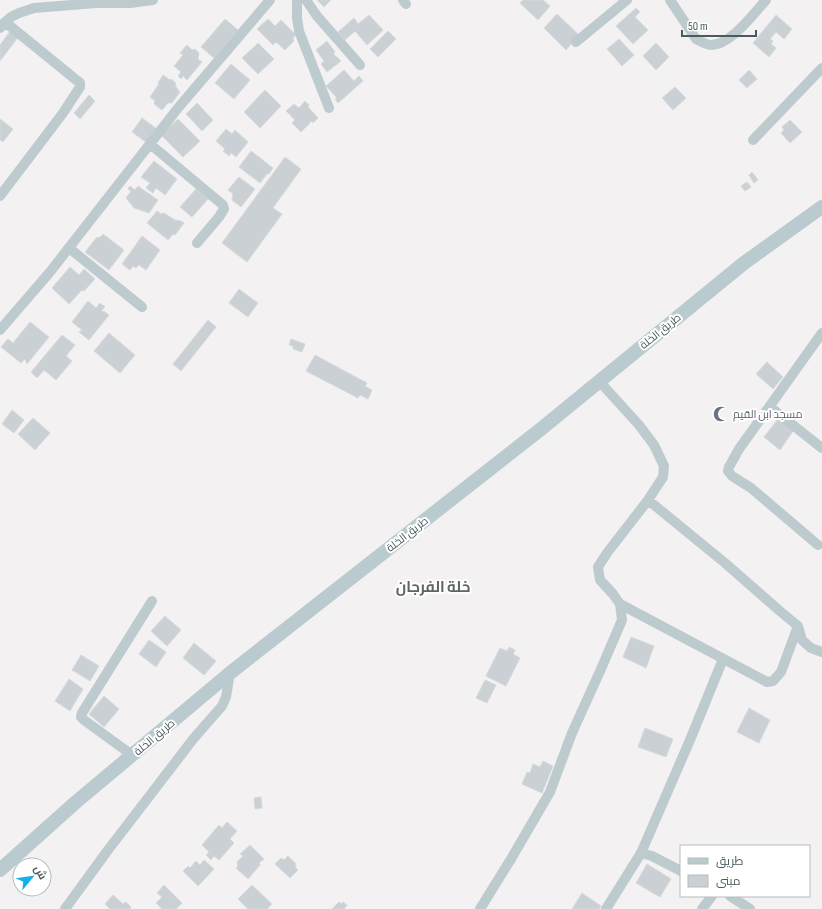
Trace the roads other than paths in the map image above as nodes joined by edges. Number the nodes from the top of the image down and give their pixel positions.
1 (153, 0) edge
2 (270, 0) edge
3 (297, 0) edge
4 (306, 0) edge
5 (627, 0) edge
6 (670, 0) edge
7 (766, 0) edge
8 (73, 2) edge
9 (2, 25) edge
10 (576, 42) dead end
11 (360, 65) dead end
12 (822, 68) edge
13 (329, 108) dead end
14 (753, 140) dead end
15 (150, 144) junction
16 (0, 196) edge
17 (822, 207) edge
18 (198, 243) dead end
19 (69, 248) junction
20 (142, 307) dead end
21 (0, 330) edge
22 (822, 333) edge
23 (599, 381) junction
24 (770, 407) junction
25 (822, 448) edge
26 (648, 500) junction
27 (818, 545) dead end
28 (152, 601) dead end
29 (620, 604) junction
30 (798, 626) junction
31 (822, 652) edge
32 (723, 659) junction
33 (230, 673) junction
34 (132, 755) junction
35 (641, 853) junction
36 (0, 870) edge
37 (680, 870) edge
38 (711, 897) edge
39 (732, 897) edge
40 (65, 909) edge
41 (480, 909) edge
42 (606, 909) edge
43 (702, 909) edge
44 (750, 909) edge

1 - 8 street
2 - 15 street
3 - 13 street
4 - 11 street
5 - 10 street
6 - 7 street
8 - 9 street
9 - 16 street
12 - 14 street
15 - 18 street
15 - 19 street
17 - 23 street, طريق الخلة
19 - 20 street
19 - 21 street
22 - 24 street
23 - 26 street
23 - 33 street, طريق الخلة
24 - 25 street
24 - 27 street
26 - 29 street
26 - 30 street
28 - 34 street
29 - 32 street
29 - 41 street
30 - 31 street
30 - 32 street
32 - 35 street
33 - 34 street, طريق الخلة
33 - 40 street
34 - 36 street, طريق الخلة
35 - 37 street
35 - 42 street
38 - 43 street
39 - 44 street

